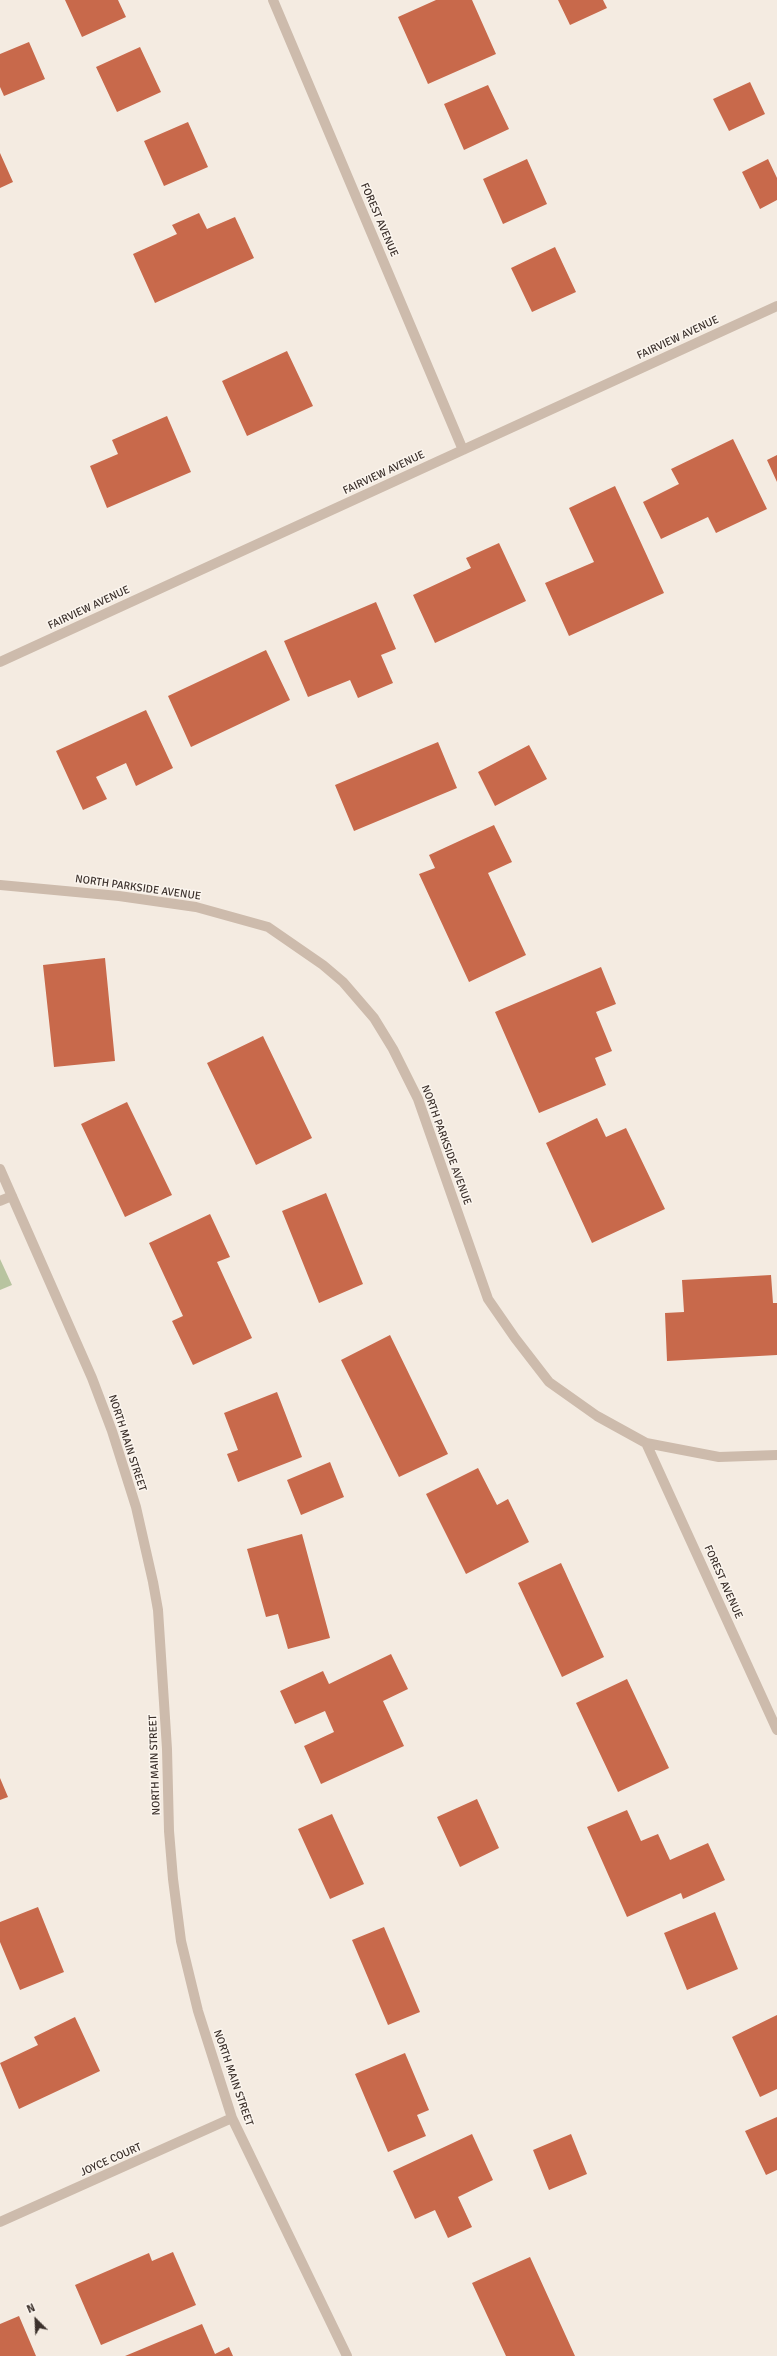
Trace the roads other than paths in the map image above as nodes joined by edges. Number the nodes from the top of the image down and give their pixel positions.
1 (273, 0) edge
2 (777, 306) edge
3 (463, 450) junction
4 (0, 662) edge
5 (0, 885) edge
6 (0, 1169) edge
7 (12, 1196) junction
8 (0, 1201) edge
9 (646, 1443) junction
10 (777, 1455) edge
11 (777, 1730) edge
12 (232, 2118) junction
13 (0, 2222) edge
14 (347, 2356) edge

1 - 3 street, FOREST AVENUE
2 - 3 street, FAIRVIEW AVENUE
3 - 4 street, FAIRVIEW AVENUE
5 - 9 street, NORTH PARKSIDE AVENUE
6 - 7 street, NORTH MAIN STREET
7 - 8 street
7 - 12 street, NORTH MAIN STREET
9 - 10 street, NORTH PARKSIDE AVENUE
9 - 11 street, FOREST AVENUE
12 - 13 street, JOYCE COURT
12 - 14 street, NORTH MAIN STREET

